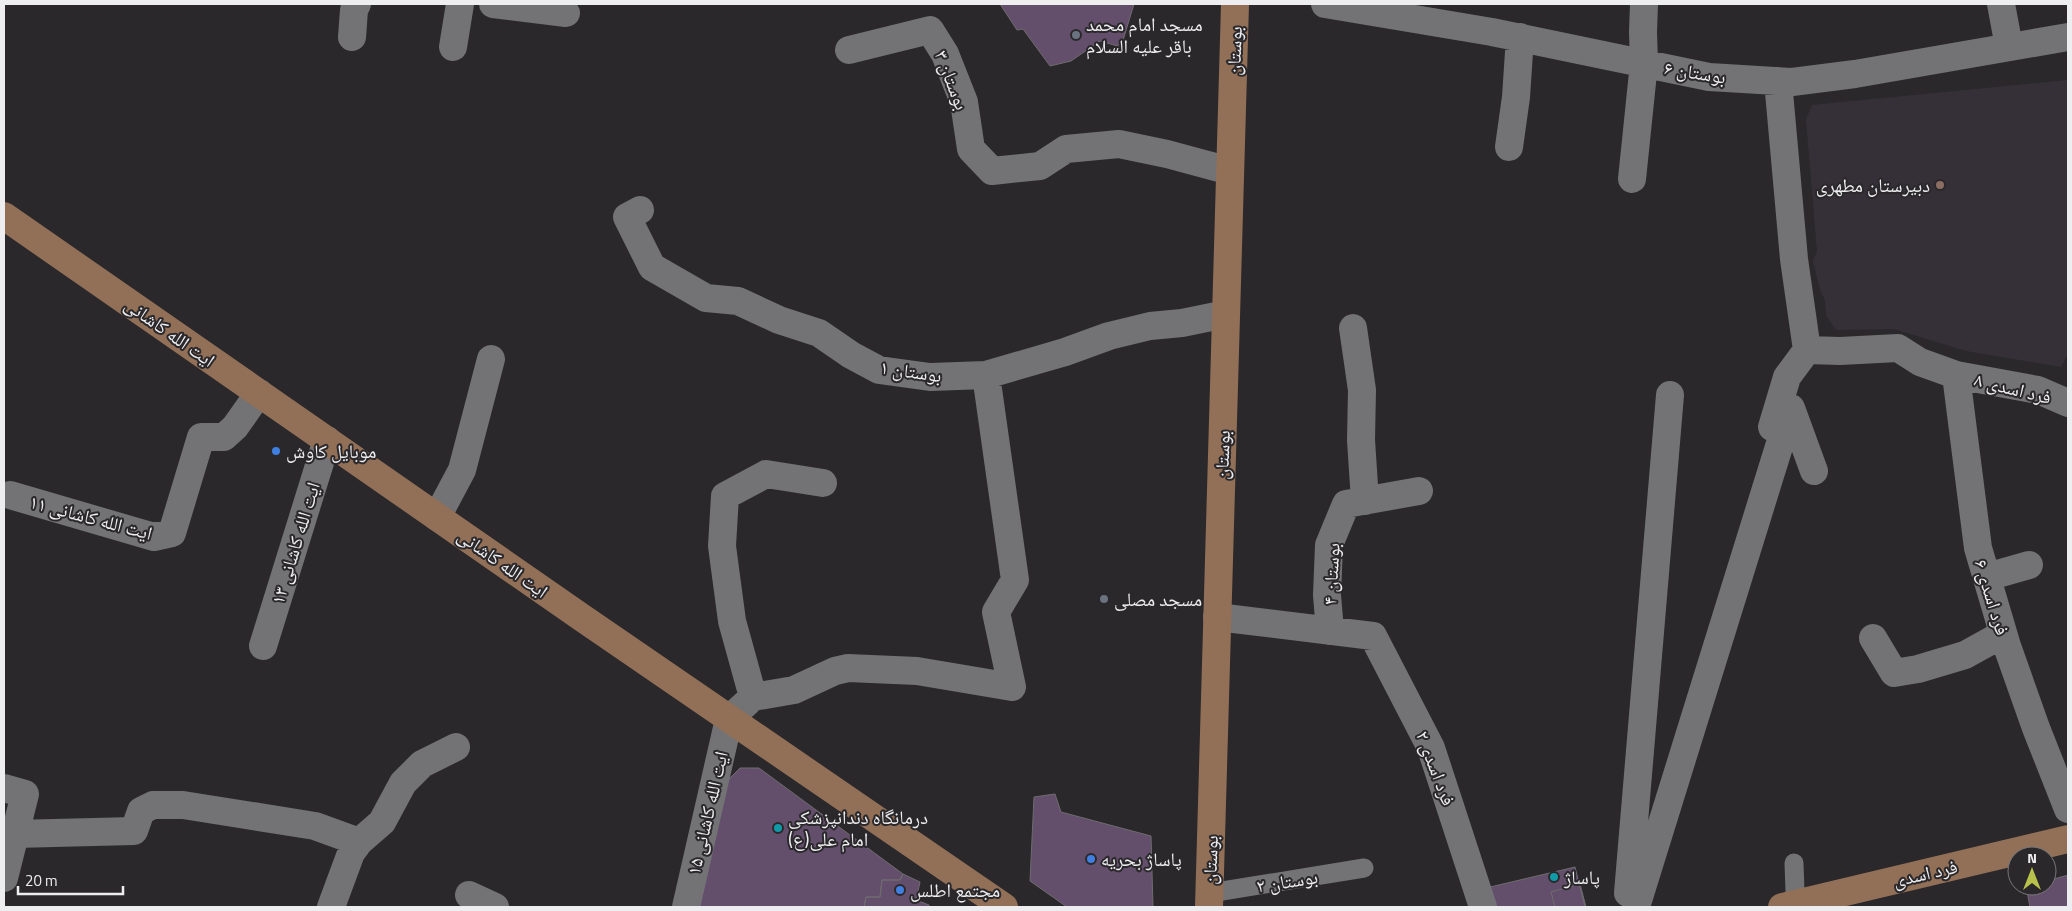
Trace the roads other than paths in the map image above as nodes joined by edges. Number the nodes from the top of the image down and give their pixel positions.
1 (356, 4) edge
2 (460, 4) edge
3 (493, 4) edge
4 (1235, 4) edge
5 (1325, 4) edge
6 (1644, 4) edge
7 (2001, 4) edge
8 (566, 13) dead end
9 (352, 37) dead end
10 (1520, 37) junction
11 (2068, 37) edge
12 (453, 47) dead end
13 (2009, 47) junction
14 (849, 50) dead end
15 (1644, 64) junction
16 (1778, 81) junction
17 (1509, 147) dead end
18 (1230, 170) junction
19 (1632, 179) dead end
20 (640, 210) dead end
21 (4, 216) edge
22 (1226, 314) junction
23 (1353, 328) dead end
24 (1807, 350) junction
25 (491, 359) dead end
26 (986, 375) junction
27 (1956, 375) junction
28 (259, 393) junction
29 (2065, 394) edge
30 (1670, 395) dead end
31 (327, 440) junction
32 (1814, 472) dead end
33 (822, 483) dead end
34 (1419, 491) dead end
35 (10, 495) dead end
36 (1366, 501) junction
37 (437, 517) junction
38 (2029, 565) dead end
39 (1987, 577) junction
40 (1217, 617) junction
41 (1330, 631) junction
42 (2004, 634) junction
43 (1373, 636) joint
44 (1873, 638) dead end
45 (263, 646) dead end
46 (754, 697) junction
47 (730, 719) junction
48 (456, 747) dead end
49 (4, 788) edge
50 (2068, 808) edge
51 (14, 834) junction
52 (2068, 839) edge
53 (359, 842) junction
54 (1794, 863) dead end
55 (1364, 868) dead end
56 (4, 878) edge
57 (469, 895) dead end
58 (1209, 900) edge
59 (1794, 906) edge
60 (331, 907) edge
61 (495, 907) edge
62 (686, 907) edge
63 (1004, 907) edge
64 (1483, 907) edge
65 (1627, 907) edge
66 (1635, 907) edge

1 - 9 street
2 - 12 street
3 - 8 street
4 - 18 main road, بوستان
5 - 10 street, بوستان ۶
6 - 15 street
7 - 13 street
10 - 15 street, بوستان ۶
10 - 17 street
11 - 13 street, بوستان ۶
13 - 16 street, بوستان ۶
14 - 18 street, بوستان ۳
15 - 16 street, بوستان ۶
15 - 19 street
16 - 24 street
18 - 22 main road, بوستان
20 - 26 street, بوستان ۱
21 - 28 main road, ایت الله کاشانی
22 - 26 street, بوستان ۱
22 - 40 main road, بوستان
23 - 36 street
24 - 27 street, فرد اسدی ۸
24 - 66 street
25 - 37 street
26 - 46 street
27 - 29 street, فرد اسدی ۸
27 - 39 street, فرد اسدی ۶
28 - 31 main road, ایت الله کاشانی
28 - 35 street, ایت الله کاشانی ۱۱
30 - 65 street
31 - 37 main road, ایت الله کاشانی
31 - 45 street, ایت الله کاشانی ۱۳
32 - 66 street
33 - 46 street
34 - 36 street, بوستان ۴
36 - 41 street, بوستان ۴
37 - 47 main road, ایت الله کاشانی
38 - 39 street
39 - 42 street, فرد اسدی ۶
40 - 41 street, بوستان ۴
40 - 58 main road, بوستان
41 - 43 street, بوستان ۴
42 - 44 street
42 - 50 street, فرد اسدی ۶
43 - 64 street, فرد اسدی ۲
46 - 47 street
47 - 62 street, ایت الله کاشانی ۱۵
47 - 63 main road, ایت الله کاشانی
48 - 53 street
49 - 51 street
51 - 53 street
51 - 56 street
52 - 59 main road, فرد اسدی
53 - 60 street
54 - 59 lane
55 - 58 lane, بوستان ۲
57 - 61 street

